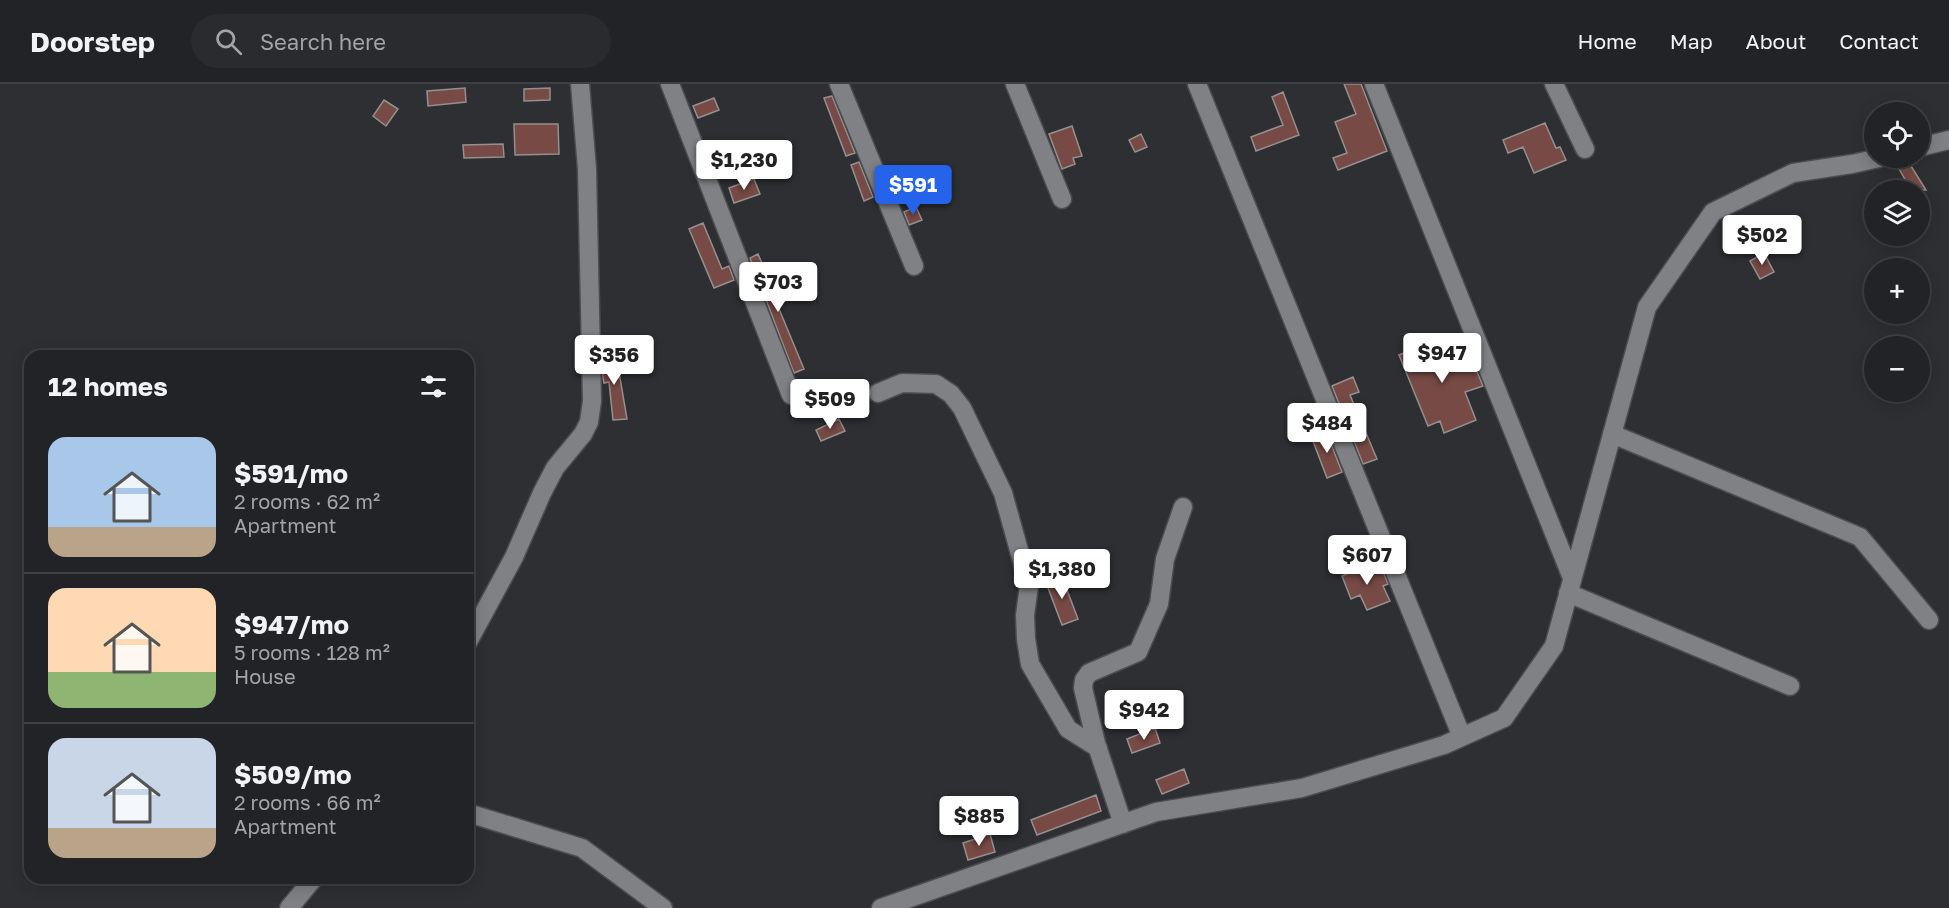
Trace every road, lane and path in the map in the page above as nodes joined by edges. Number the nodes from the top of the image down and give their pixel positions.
1 (580, 84) edge
2 (670, 84) edge
3 (839, 84) edge
4 (1016, 84) edge
5 (1197, 84) edge
6 (1374, 84) edge
7 (1554, 84) edge
8 (1949, 140) edge
9 (1930, 145) edge
10 (1585, 149) dead end
11 (1864, 161) edge
12 (1062, 199) dead end
13 (914, 266) dead end
14 (878, 393) dead end
15 (791, 394) dead end
16 (1612, 434) junction
17 (1183, 507) dead end
18 (1570, 585) junction
19 (1929, 620) dead end
20 (474, 631) edge
21 (1790, 686) dead end
22 (1462, 738) junction
23 (1098, 748) junction
24 (474, 815) edge
25 (1124, 824) junction
26 (309, 884) edge
27 (289, 908) edge
28 (663, 908) edge
29 (881, 908) edge

1 - 20 street
2 - 15 street
3 - 13 street
4 - 12 street
5 - 22 street
6 - 18 street
7 - 10 street
8 - 9 street
11 - 16 street
14 - 23 street
16 - 18 street
16 - 19 street
17 - 23 street
18 - 21 street
18 - 22 street
22 - 25 street
23 - 25 street
24 - 28 street
25 - 29 street
26 - 27 street

